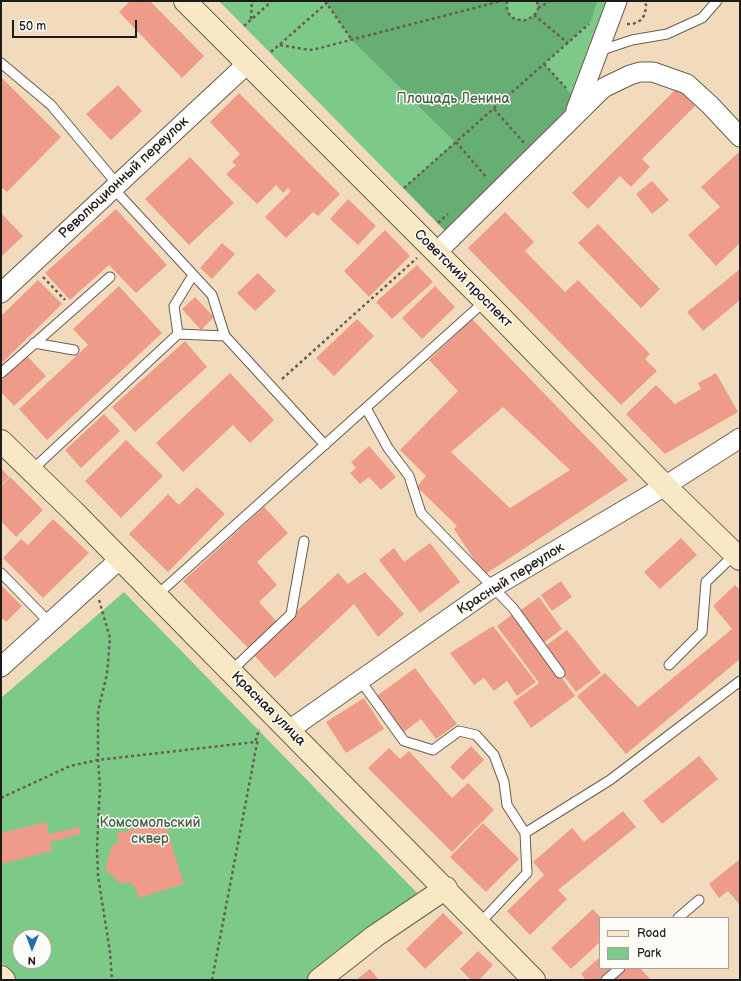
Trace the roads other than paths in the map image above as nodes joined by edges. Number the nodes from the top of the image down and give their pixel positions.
1 (185, 1) edge
2 (617, 1) edge
3 (717, 1) edge
4 (599, 51) junction
5 (1, 63) edge
6 (248, 63) junction
7 (573, 118) junction
8 (740, 137) edge
9 (115, 186) junction
10 (427, 255) junction
11 (193, 275) junction
12 (110, 277) dead end
13 (1, 293) edge
14 (485, 301) junction
15 (178, 334) junction
16 (225, 336) junction
17 (34, 343) junction
18 (74, 350) dead end
19 (1, 373) edge
20 (366, 408) junction
21 (740, 438) edge
22 (1, 440) edge
23 (325, 445) junction
24 (31, 471) junction
25 (665, 486) junction
26 (304, 541) dead end
27 (738, 557) edge
28 (120, 559) junction
29 (1, 573) edge
30 (492, 588) junction
31 (156, 596) junction
32 (50, 623) junction
33 (669, 665) dead end
34 (1, 667) edge
35 (230, 671) junction
36 (560, 673) dead end
37 (360, 680) junction
38 (740, 680) edge
39 (289, 730) junction
40 (525, 833) junction
41 (446, 888) junction
42 (699, 900) dead end
43 (679, 917) edge
44 (479, 924) junction
45 (619, 969) edge
46 (1, 977) edge
47 (4, 980) edge
48 (319, 980) edge
49 (534, 980) edge
50 (606, 980) edge

1 - 6 street, Советский проспект
2 - 4 street
3 - 4 lane
4 - 7 street
5 - 9 lane
6 - 9 street, Революционный переулок
6 - 10 street, Советский проспект
7 - 8 street
7 - 10 street
9 - 11 lane
9 - 13 street, Революционный переулок
10 - 14 street, Советский проспект
11 - 15 lane
11 - 16 lane
12 - 17 lane
14 - 20 lane
14 - 25 street, Советский проспект
15 - 16 lane
15 - 24 lane
16 - 23 lane
17 - 18 lane
17 - 19 lane
20 - 23 lane
20 - 30 lane
21 - 25 street, Красный переулок
22 - 24 street, Красная улица
23 - 31 lane
24 - 28 street, Красная улица
25 - 27 street, Советский проспект
25 - 30 street, Красный переулок
26 - 35 lane
27 - 33 lane
28 - 31 street, Красная улица
28 - 32 street
29 - 32 lane
30 - 36 lane
30 - 37 street, Красный переулок
31 - 35 street, Красная улица
32 - 34 street
35 - 39 street, Красная улица
37 - 39 street, Красный переулок
37 - 40 lane
38 - 40 lane
39 - 41 street, Красная улица
40 - 44 lane
41 - 44 street, Красная улица
41 - 48 street
42 - 43 lane
44 - 49 street, Красная улица
45 - 50 lane
46 - 47 street

